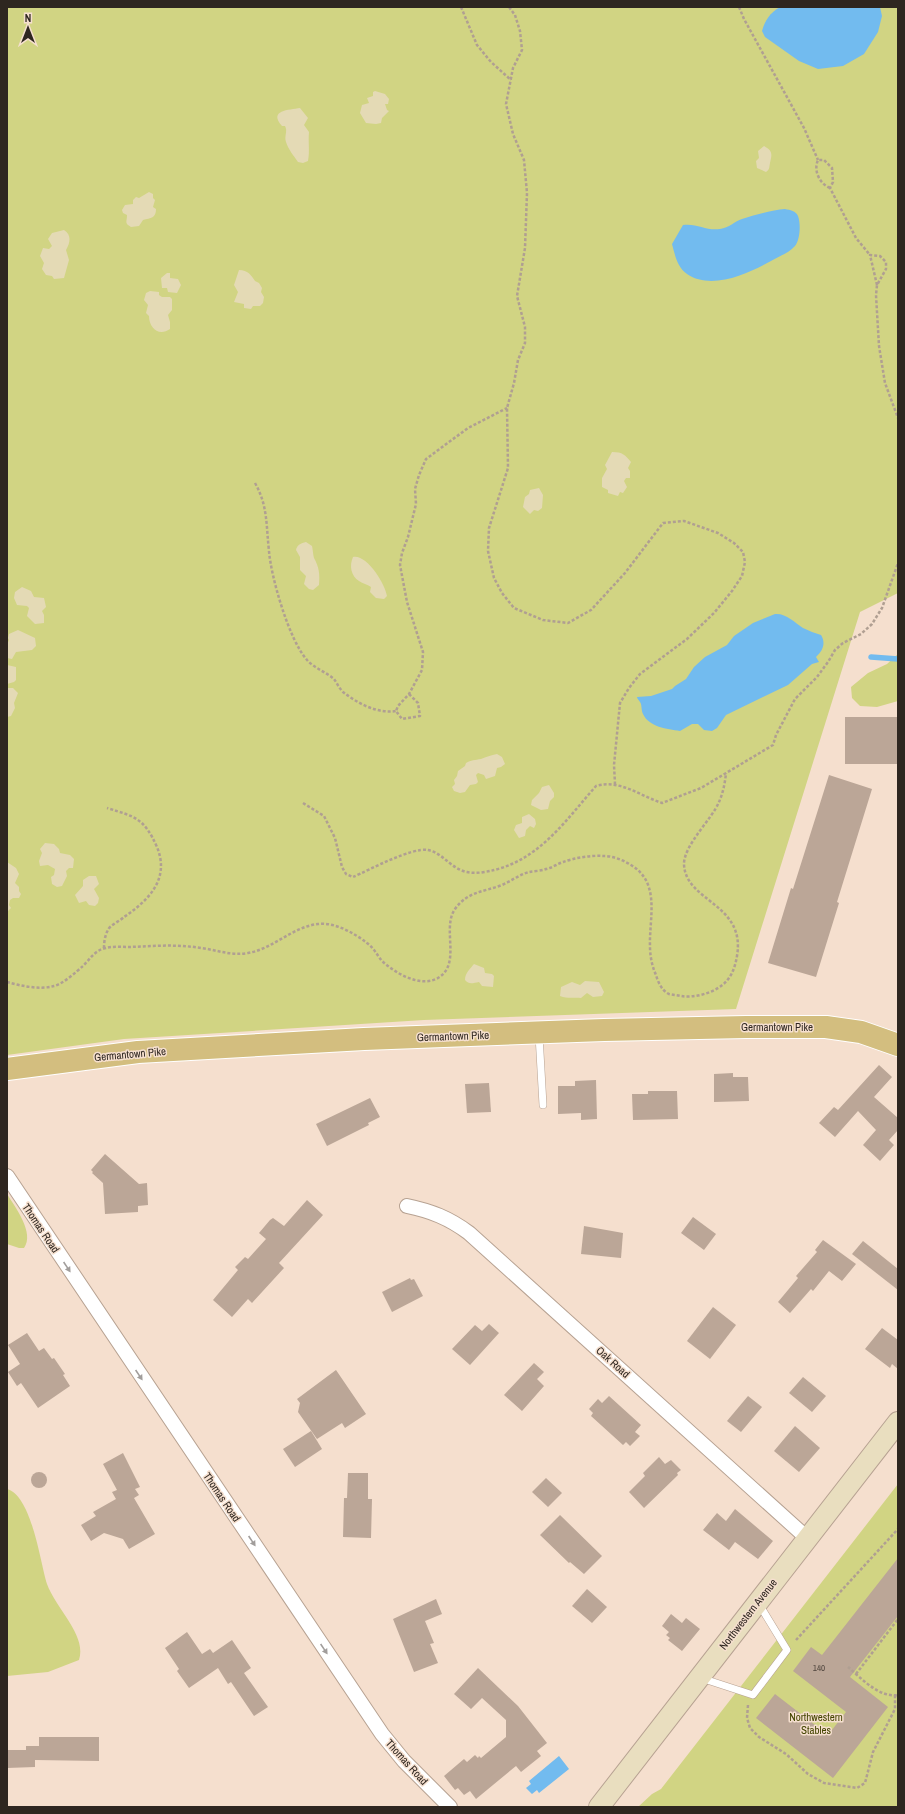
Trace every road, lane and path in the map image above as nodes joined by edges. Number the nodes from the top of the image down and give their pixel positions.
1 (461, 7) edge
2 (509, 7) edge
3 (739, 7) edge
4 (511, 80) junction
5 (818, 160) junction
6 (830, 188) junction
7 (870, 255) junction
8 (877, 286) junction
9 (506, 408) junction
10 (898, 418) edge
11 (255, 483) dead end
12 (898, 563) edge
13 (409, 694) junction
14 (396, 711) junction
15 (726, 773) junction
16 (615, 784) junction
17 (303, 803) dead end
18 (107, 808) dead end
19 (104, 948) junction
20 (7, 982) edge
21 (539, 1033) junction
22 (898, 1045) edge
23 (7, 1069) edge
24 (543, 1105) dead end
25 (7, 1176) edge
26 (407, 1206) dead end
27 (898, 1422) edge
28 (898, 1529) edge
29 (807, 1538) junction
30 (758, 1601) junction
31 (898, 1620) edge
32 (787, 1650) junction
33 (848, 1667) dead end
34 (856, 1674) junction
35 (699, 1677) junction
36 (753, 1695) junction
37 (897, 1695) edge
38 (450, 1807) edge
39 (599, 1807) edge

1 - 4 path
2 - 4 path
3 - 5 path
4 - 9 path
5 - 6 path
5 - 6 path
6 - 7 path
7 - 8 path
7 - 8 path
8 - 10 path
9 - 13 path
9 - 16 path
11 - 14 path
12 - 15 path
13 - 14 path
13 - 14 path
15 - 16 path
15 - 19 path
16 - 17 path
18 - 19 path
19 - 20 path
21 - 22 main road, Germantown Pike
21 - 23 main road, Germantown Pike
21 - 24 lane
25 -> 38 street, Thomas Road
26 - 29 street, Oak Road
27 - 29 street, Northwestern Avenue
28 - 32 path
29 - 30 street, Northwestern Avenue
30 - 32 lane
30 - 35 street, Northwestern Avenue
31 - 34 path
32 - 36 lane
33 - 34 path
34 - 37 path
35 - 36 lane
35 - 39 street, Northwestern Avenue
36 - 37 path

